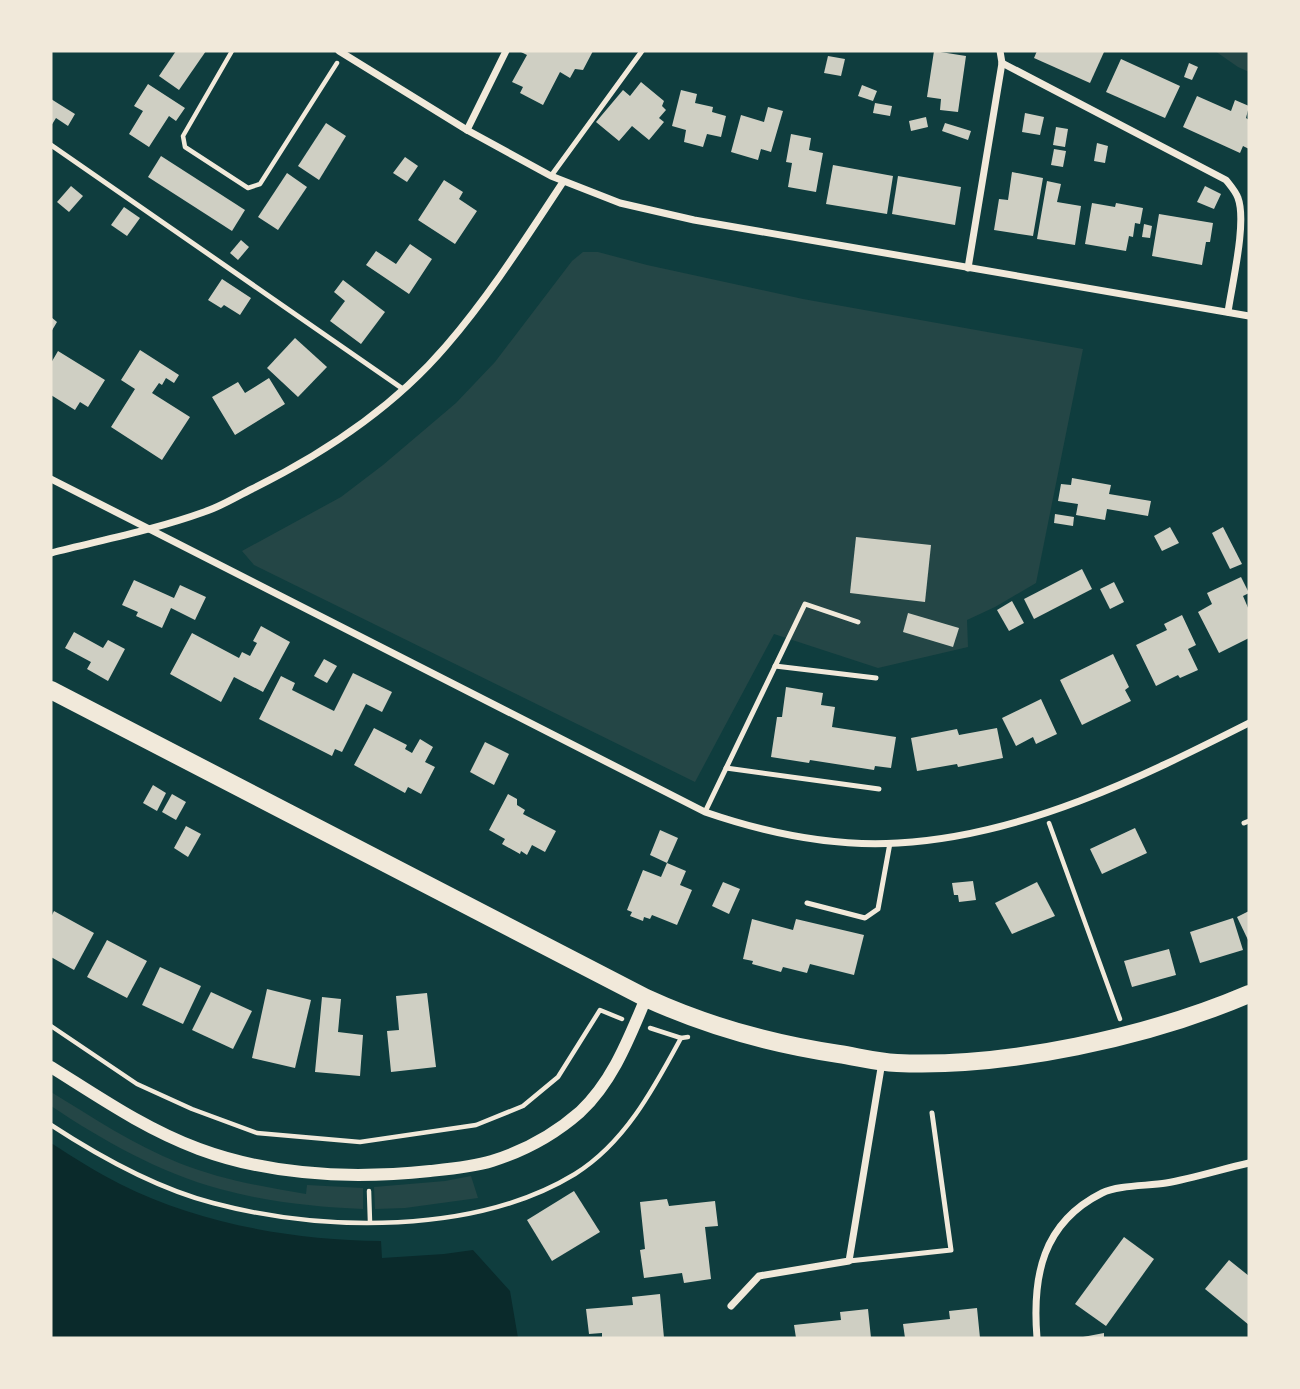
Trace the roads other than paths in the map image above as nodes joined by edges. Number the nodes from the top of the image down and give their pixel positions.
1 (506, 51) edge
2 (642, 51) edge
3 (1000, 51) edge
4 (341, 52) edge
5 (1002, 63) junction
6 (467, 130) junction
7 (51, 145) edge
8 (551, 176) junction
9 (564, 182) junction
10 (968, 268) junction
11 (1228, 312) junction
12 (1249, 316) edge
13 (403, 389) junction
14 (51, 479) edge
15 (149, 530) junction
16 (51, 554) edge
17 (858, 622) dead end
18 (775, 666) junction
19 (876, 678) dead end
20 (51, 690) edge
21 (1249, 723) edge
22 (726, 768) junction
23 (880, 789) dead end
24 (705, 812) junction
25 (890, 843) junction
26 (807, 903) dead end
27 (1249, 994) edge
28 (646, 998) junction
29 (882, 1061) junction
30 (51, 1067) edge
31 (932, 1113) dead end
32 (1249, 1163) edge
33 (849, 1261) junction
34 (732, 1306) dead end
35 (1037, 1338) edge

1 - 6 street
2 - 8 lane
3 - 5 street
4 - 6 street
5 - 10 street
5 - 11 street
6 - 8 street
7 - 13 lane
8 - 9 street
9 - 10 street
9 - 13 street
10 - 11 street
11 - 12 street
13 - 15 street
14 - 15 street
15 - 16 street
15 - 24 street
17 - 18 lane
18 - 19 lane
18 - 22 lane
20 - 28 main road
21 - 25 street
22 - 23 lane
22 - 24 lane
24 - 25 street
25 - 26 lane
27 - 29 main road
28 - 29 main road
28 - 30 street
29 - 33 street
31 - 33 lane
32 - 35 street
33 - 34 street

